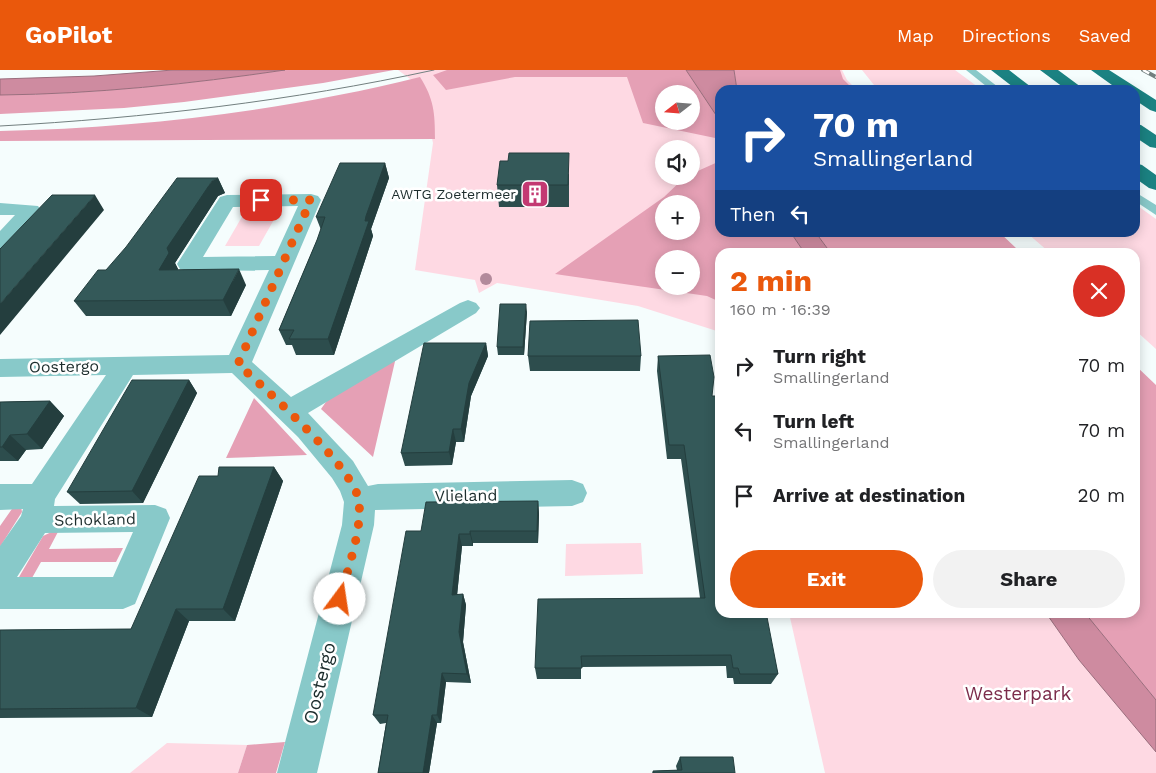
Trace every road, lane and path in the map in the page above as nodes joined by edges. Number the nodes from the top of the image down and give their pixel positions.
1 (970, 70) edge
2 (1000, 70) edge
3 (1048, 70) edge
4 (1099, 70) edge
5 (990, 85) edge
6 (1020, 85) edge
7 (1070, 85) edge
8 (1122, 85) edge
9 (1140, 97) edge
10 (1156, 107) edge
11 (1140, 133) edge
12 (1156, 143) edge
13 (1140, 173) edge
14 (1156, 184) edge
15 (1140, 199) edge
16 (0, 209) edge
17 (1156, 210) edge
18 (0, 243) edge
19 (284, 264) junction
20 (468, 308) dead end
21 (238, 364) junction
22 (126, 365) junction
23 (0, 368) edge
24 (289, 411) junction
25 (572, 493) dead end
26 (0, 497) edge
27 (360, 501) junction
28 (38, 508) junction
29 (0, 579) edge
30 (297, 773) edge

1 - 5 lane
2 - 6 highway
3 - 7 highway
4 - 8 highway
9 - 10 highway
11 - 12 highway
13 - 14 highway
15 - 17 lane
16 - 18 street
19 - 19 street
19 - 21 street
20 - 24 street
21 - 22 street, Oostergo
21 - 24 street, Oostergo
22 - 23 street, Oostergo
22 - 28 street, Schokland
24 - 27 street, Oostergo
25 - 27 street, Vlieland
26 - 28 street, Schokland
27 - 30 street, Oostergo
28 - 29 street
28 - 29 street, Schokland

